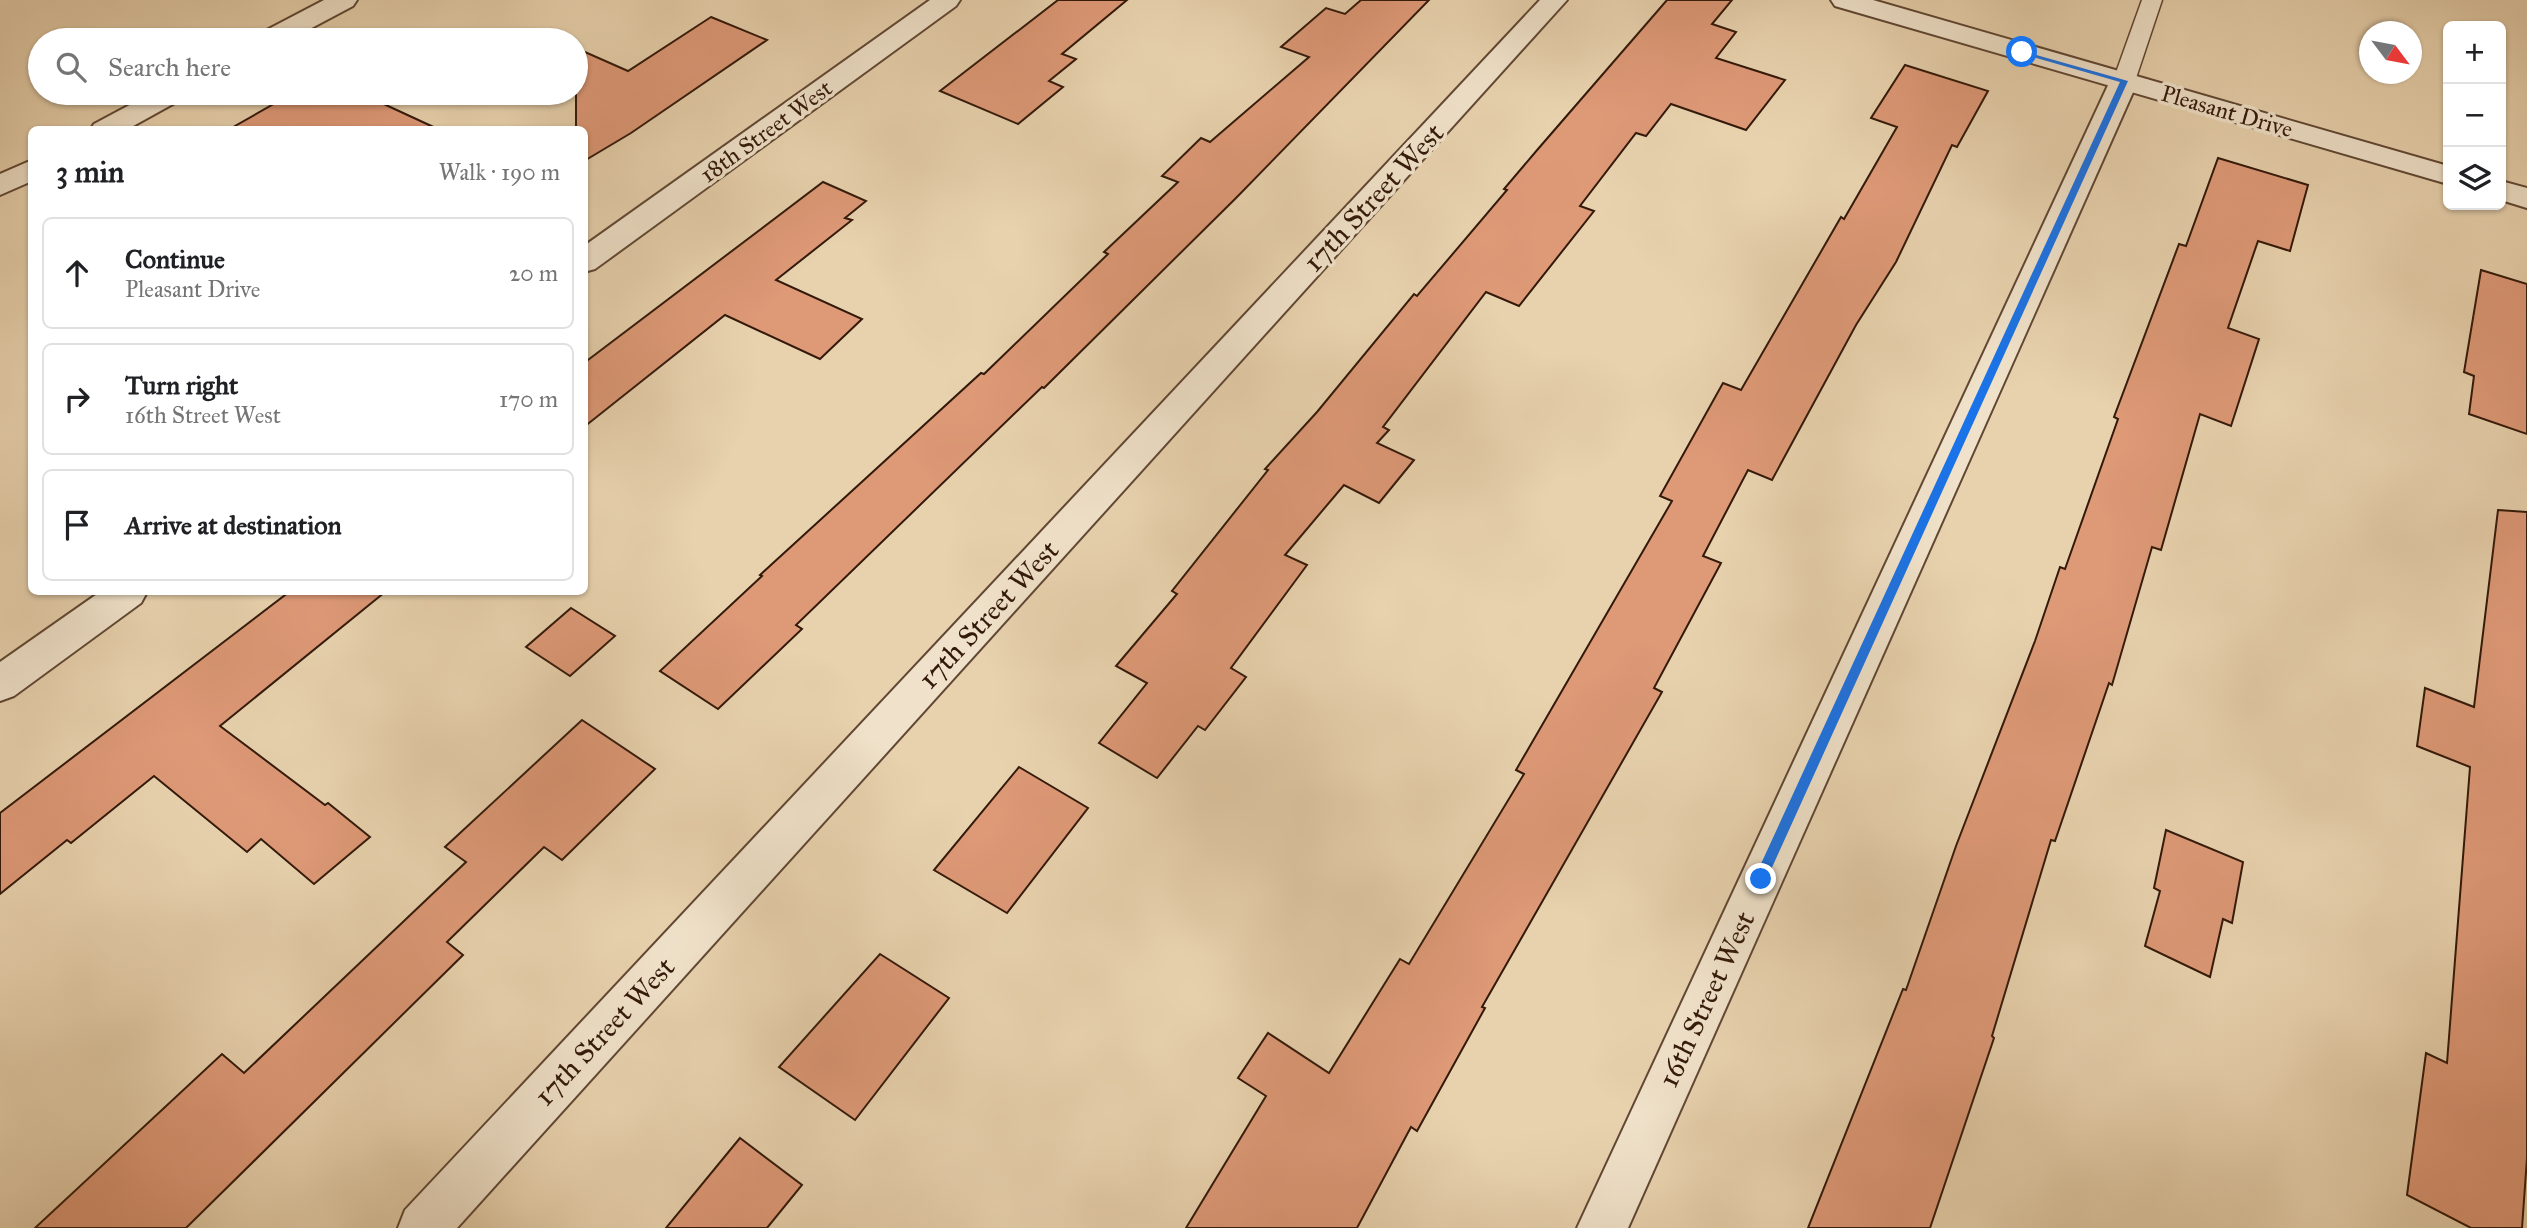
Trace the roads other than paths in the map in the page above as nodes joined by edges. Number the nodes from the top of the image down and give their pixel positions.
1 (344, 0) edge
2 (947, 0) edge
3 (1554, 0) edge
4 (1844, 0) edge
5 (2152, 0) edge
6 (292, 28) edge
7 (2124, 81) junction
8 (150, 105) edge
9 (111, 126) edge
10 (28, 171) edge
11 (2443, 174) edge
12 (0, 186) edge
13 (2506, 192) edge
14 (2527, 198) edge
15 (588, 259) edge
16 (124, 595) edge
17 (0, 684) edge
18 (423, 1228) edge
19 (1602, 1228) edge

1 - 6 street
2 - 15 street, 18th Street West
3 - 18 street, 17th Street West
4 - 7 street, Pleasant Drive
5 - 7 lane
7 - 11 street, Pleasant Drive
7 - 19 street, 16th Street West
8 - 9 street
10 - 12 street
13 - 14 street
16 - 17 street

